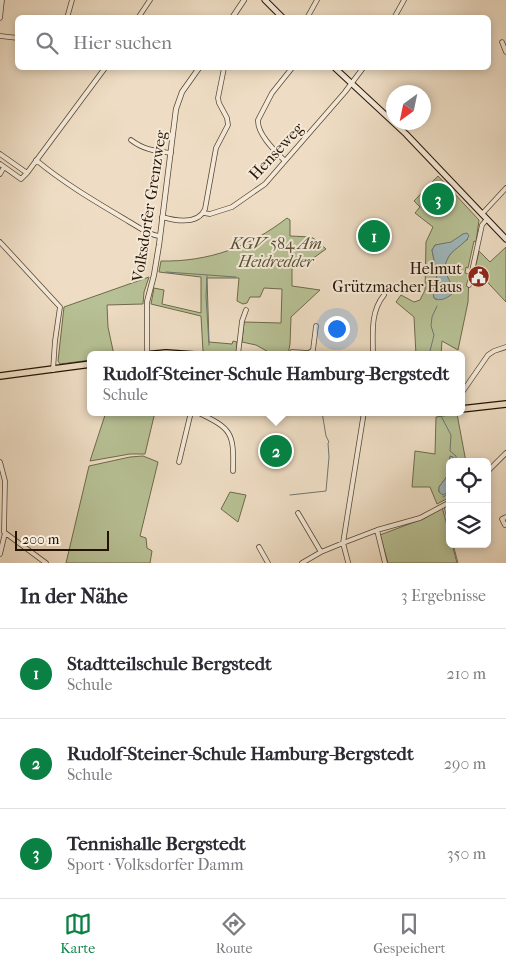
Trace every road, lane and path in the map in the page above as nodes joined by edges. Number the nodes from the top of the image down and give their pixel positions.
1 (2, 0) edge
2 (72, 0) edge
3 (150, 0) edge
4 (244, 0) edge
5 (264, 0) edge
6 (317, 0) edge
7 (404, 0) edge
8 (68, 15) edge
9 (140, 15) edge
10 (234, 15) edge
11 (281, 15) edge
12 (309, 15) edge
13 (396, 15) edge
14 (0, 18) edge
15 (0, 36) edge
16 (15, 38) edge
17 (502, 42) dead end
18 (506, 52) edge
19 (103, 70) edge
20 (198, 70) edge
21 (224, 70) edge
22 (290, 70) edge
23 (338, 70) edge
24 (362, 70) edge
25 (352, 83) junction
26 (131, 140) dead end
27 (171, 153) junction
28 (0, 154) edge
29 (36, 160) junction
30 (285, 161) junction
31 (0, 164) edge
32 (4, 168) junction
33 (27, 173) junction
34 (0, 174) edge
35 (506, 188) edge
36 (204, 213) junction
37 (162, 217) junction
38 (484, 217) junction
39 (159, 236) junction
40 (506, 239) edge
41 (0, 242) edge
42 (469, 285) dead end
43 (384, 295) dead end
44 (246, 310) dead end
45 (316, 326) dead end
46 (506, 347) edge
47 (146, 351) edge
48 (238, 351) edge
49 (311, 351) edge
50 (373, 351) edge
51 (87, 365) edge
52 (54, 370) junction
53 (0, 376) edge
54 (465, 388) edge
55 (506, 404) edge
56 (465, 409) edge
57 (190, 416) edge
58 (205, 416) edge
59 (363, 416) edge
60 (506, 453) edge
61 (0, 462) edge
62 (179, 462) dead end
63 (491, 468) edge
64 (233, 471) dead end
65 (448, 503) edge
66 (298, 513) dead end
67 (506, 517) edge
68 (506, 524) edge
69 (377, 530) junction
70 (4, 532) junction
71 (343, 543) junction
72 (259, 547) dead end
73 (321, 552) junction
74 (0, 554) edge
75 (348, 562) edge
76 (46, 563) edge
77 (268, 563) edge
78 (303, 563) edge
79 (385, 563) edge

1 - 14 street
2 - 8 street
3 - 9 street
4 - 10 street
5 - 11 main road
6 - 12 street
7 - 13 street
15 - 16 street
17 - 18 street
19 - 29 street
20 - 27 street, Volksdorfer Grenzweg
21 - 36 street
22 - 30 street
23 - 25 main road
24 - 25 street, Henseweg
25 - 30 street, Henseweg
25 - 38 main road
26 - 27 street
27 - 37 street, Volksdorfer Grenzweg
28 - 33 street
29 - 33 street
29 - 39 street
30 - 36 street, Henseweg
31 - 32 street
32 - 33 street
32 - 34 street
35 - 38 street
36 - 37 street, Henseweg
37 - 39 street, Volksdorfer Grenzweg
38 - 40 main road
38 - 42 street
39 - 47 street, Volksdorfer Grenzweg
41 - 52 street
43 - 50 street
44 - 48 street
45 - 49 street
46 - 54 street
51 - 52 main road
52 - 53 main road
55 - 56 main road
57 - 62 street
58 - 64 street
59 - 71 street
60 - 63 street
61 - 70 street
65 - 69 street
66 - 73 street
67 - 68 street
69 - 71 street
69 - 79 street
70 - 74 street
70 - 76 street
71 - 73 street
71 - 75 street
72 - 77 street
73 - 78 street

